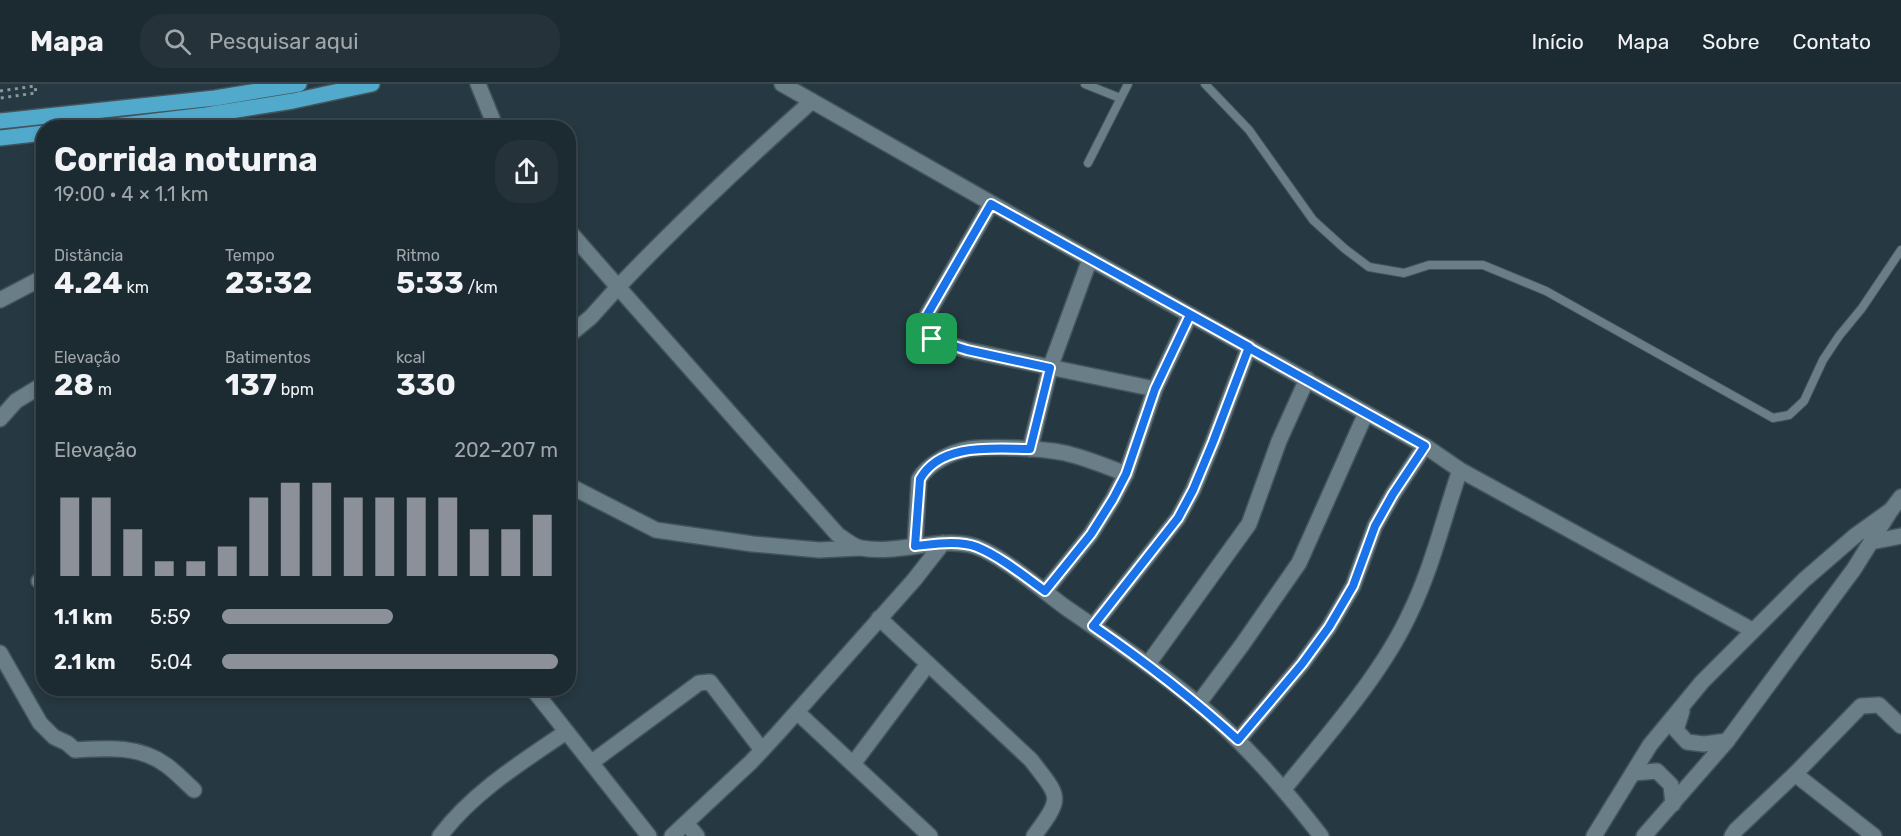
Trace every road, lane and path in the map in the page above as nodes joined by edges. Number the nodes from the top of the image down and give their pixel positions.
1 (299, 84) edge
2 (372, 84) edge
3 (478, 84) edge
4 (782, 84) edge
5 (1085, 84) edge
6 (1128, 84) edge
7 (1205, 84) edge
8 (0, 91) edge
9 (0, 98) edge
10 (1120, 98) junction
11 (812, 101) junction
12 (160, 120) edge
13 (493, 120) edge
14 (0, 121) edge
15 (36, 135) edge
16 (0, 138) edge
17 (1088, 163) dead end
18 (991, 204) junction
19 (576, 239) edge
20 (1901, 250) edge
21 (1090, 259) junction
22 (36, 281) edge
23 (618, 286) junction
24 (0, 300) edge
25 (1190, 315) junction
26 (576, 329) edge
27 (1249, 347) junction
28 (1050, 368) junction
29 (1307, 379) junction
30 (36, 389) edge
31 (1155, 389) junction
32 (1366, 413) junction
33 (0, 419) edge
34 (1425, 446) junction
35 (1030, 449) junction
36 (1460, 470) junction
37 (1126, 474) junction
38 (576, 490) edge
39 (1901, 497) edge
40 (1890, 510) junction
41 (1901, 536) edge
42 (1871, 542) junction
43 (943, 543) junction
44 (915, 546) junction
45 (859, 548) junction
46 (1045, 591) junction
47 (879, 618) junction
48 (1093, 626) junction
49 (1752, 630) junction
50 (0, 653) edge
51 (928, 664) junction
52 (1148, 664) junction
53 (538, 696) edge
54 (1198, 704) junction
55 (1683, 705) junction
56 (797, 712) junction
57 (1901, 726) edge
58 (566, 732) junction
59 (1238, 740) junction
60 (1727, 741) junction
61 (762, 750) junction
62 (592, 762) junction
63 (854, 764) junction
64 (1633, 773) junction
65 (1795, 774) junction
66 (1284, 789) junction
67 (194, 790) dead end
68 (1673, 804) junction
69 (686, 823) junction
70 (440, 836) edge
71 (649, 836) edge
72 (672, 836) edge
73 (697, 836) edge
74 (930, 836) edge
75 (1034, 836) edge
76 (1321, 836) edge
77 (1593, 836) edge
78 (1644, 836) edge
79 (1732, 836) edge
80 (1874, 836) edge

1 - 14 main road
2 - 12 main road
3 - 13 street
4 - 11 street
5 - 10 lane
6 - 10 lane
7 - 20 lane
8 - 9 path
10 - 17 lane
11 - 18 street
11 - 23 street
15 - 16 main road
18 - 21 street
18 - 28 street
19 - 23 street
21 - 25 street
21 - 28 street
22 - 24 street
23 - 26 street
23 - 45 street
25 - 27 street
25 - 31 street
27 - 29 street
27 - 48 street
28 - 31 street
28 - 35 street
29 - 32 street
29 - 52 street
30 - 33 street
31 - 37 street
32 - 34 street
32 - 54 street
34 - 36 street
34 - 59 street
35 - 37 street
35 - 44 street
36 - 49 street
36 - 66 street
37 - 46 street
38 - 45 street
39 - 40 street
40 - 42 street
40 - 49 street
41 - 42 street
42 - 60 street
43 - 44 street
43 - 46 street
43 - 47 street
44 - 45 street
46 - 48 street
47 - 51 street
47 - 56 street
48 - 52 street
49 - 55 street
50 - 67 street
51 - 63 street
51 - 75 street
52 - 54 street
53 - 58 street
54 - 59 street
55 - 60 street
55 - 64 street
56 - 61 street
56 - 63 street
57 - 65 street
58 - 62 street
58 - 70 street
59 - 66 street
60 - 68 street
61 - 62 street
61 - 69 street
62 - 71 street
63 - 74 street
64 - 68 street
64 - 77 street
65 - 79 street
65 - 80 street
66 - 76 street
68 - 78 street
69 - 72 street
69 - 73 street

